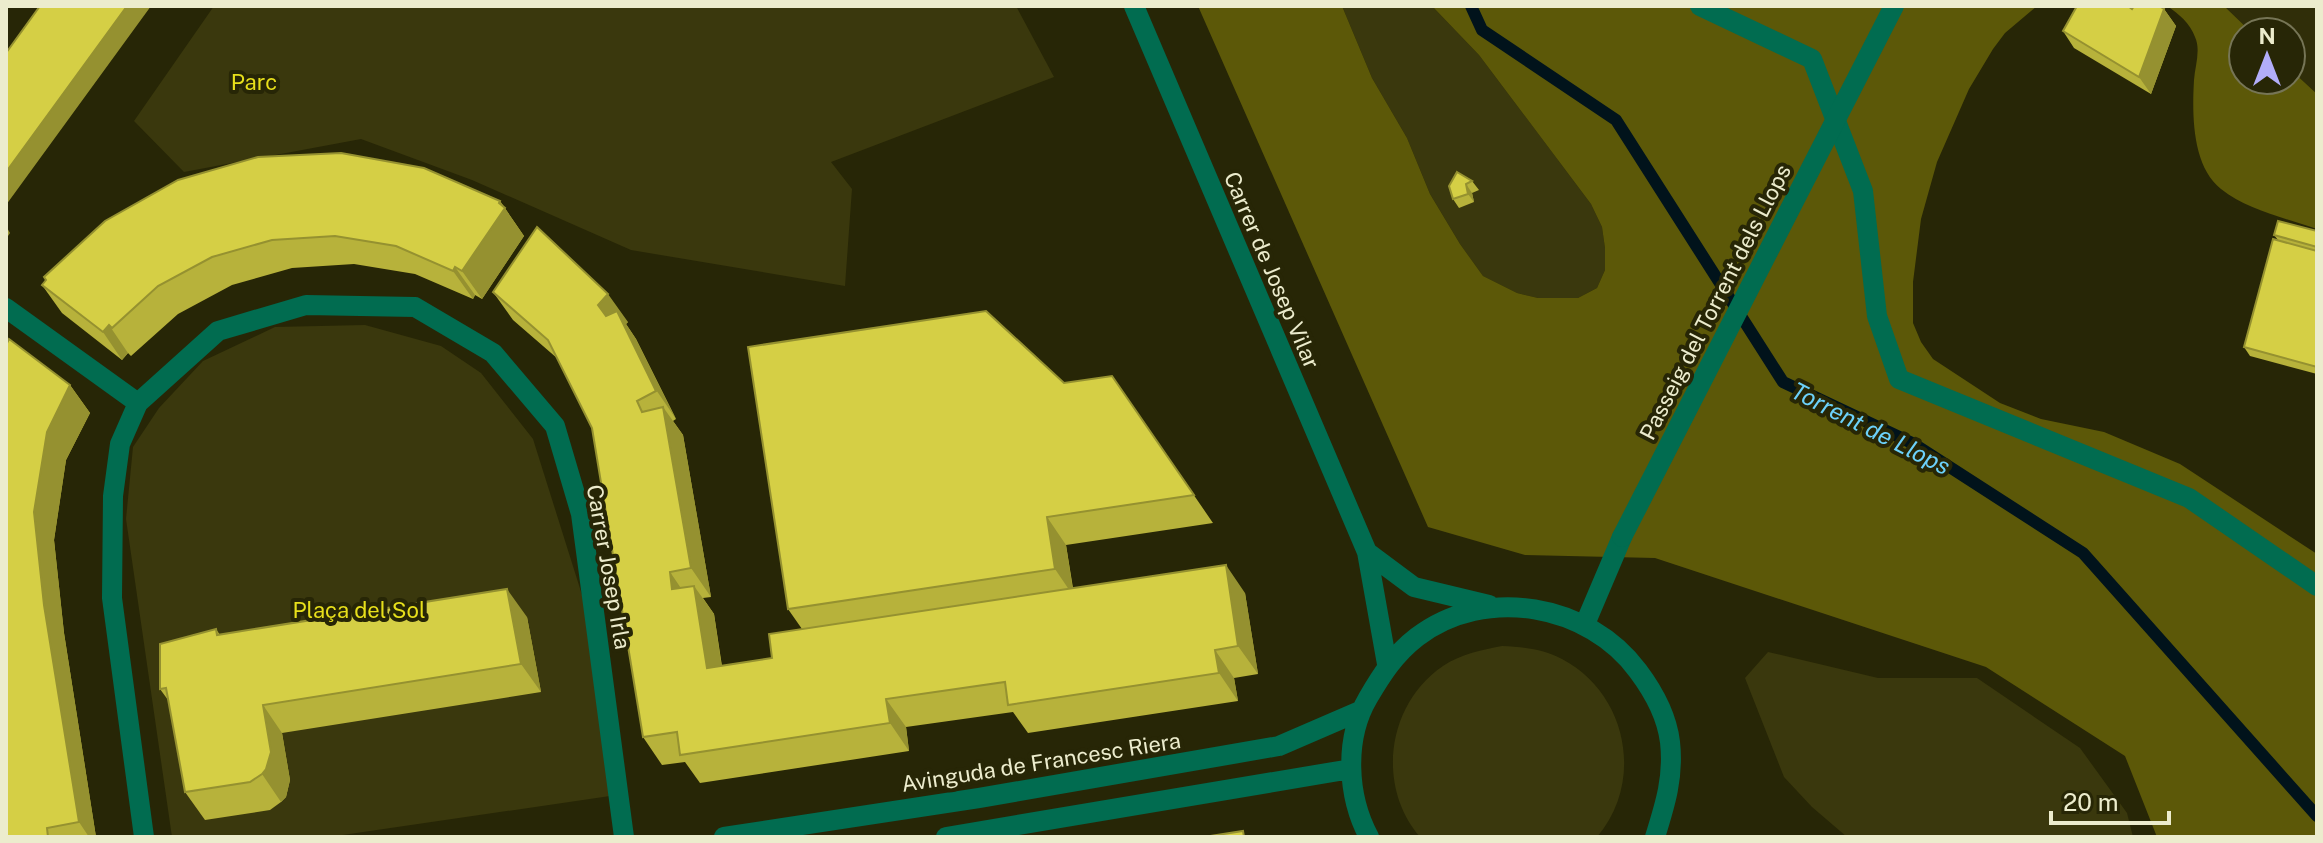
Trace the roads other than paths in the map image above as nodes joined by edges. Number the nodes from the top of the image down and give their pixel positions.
1 (1134, 6) edge
2 (1700, 6) edge
3 (1894, 6) edge
4 (6, 308) edge
5 (138, 403) junction
6 (1367, 552) junction
7 (2317, 586) edge
8 (1495, 607) junction
9 (1585, 624) junction
10 (1387, 664) junction
11 (1360, 711) junction
12 (1351, 769) junction
13 (979, 798) junction
14 (986, 833) edge
15 (144, 837) edge
16 (624, 837) edge
17 (724, 837) edge
18 (946, 837) edge
19 (1369, 837) edge
20 (1655, 837) edge

1 - 6 street, Carrer de Josep Vilar
2 - 7 street
3 - 9 street, Passeig del Torrent dels Llops, bridge
4 - 5 street
5 - 15 street, Carrer Josep Irla
5 - 16 street, Carrer Josep Irla
6 - 8 street
6 - 10 street, Carrer de Josep Vilar
8 - 9 street
8 - 10 street
9 - 20 street
10 - 11 street
11 - 12 street
11 - 13 street, Avinguda de Francesc Riera
12 - 14 street
12 - 19 street
13 - 14 street
13 - 17 street, Avinguda de Francesc Riera
14 - 18 street

